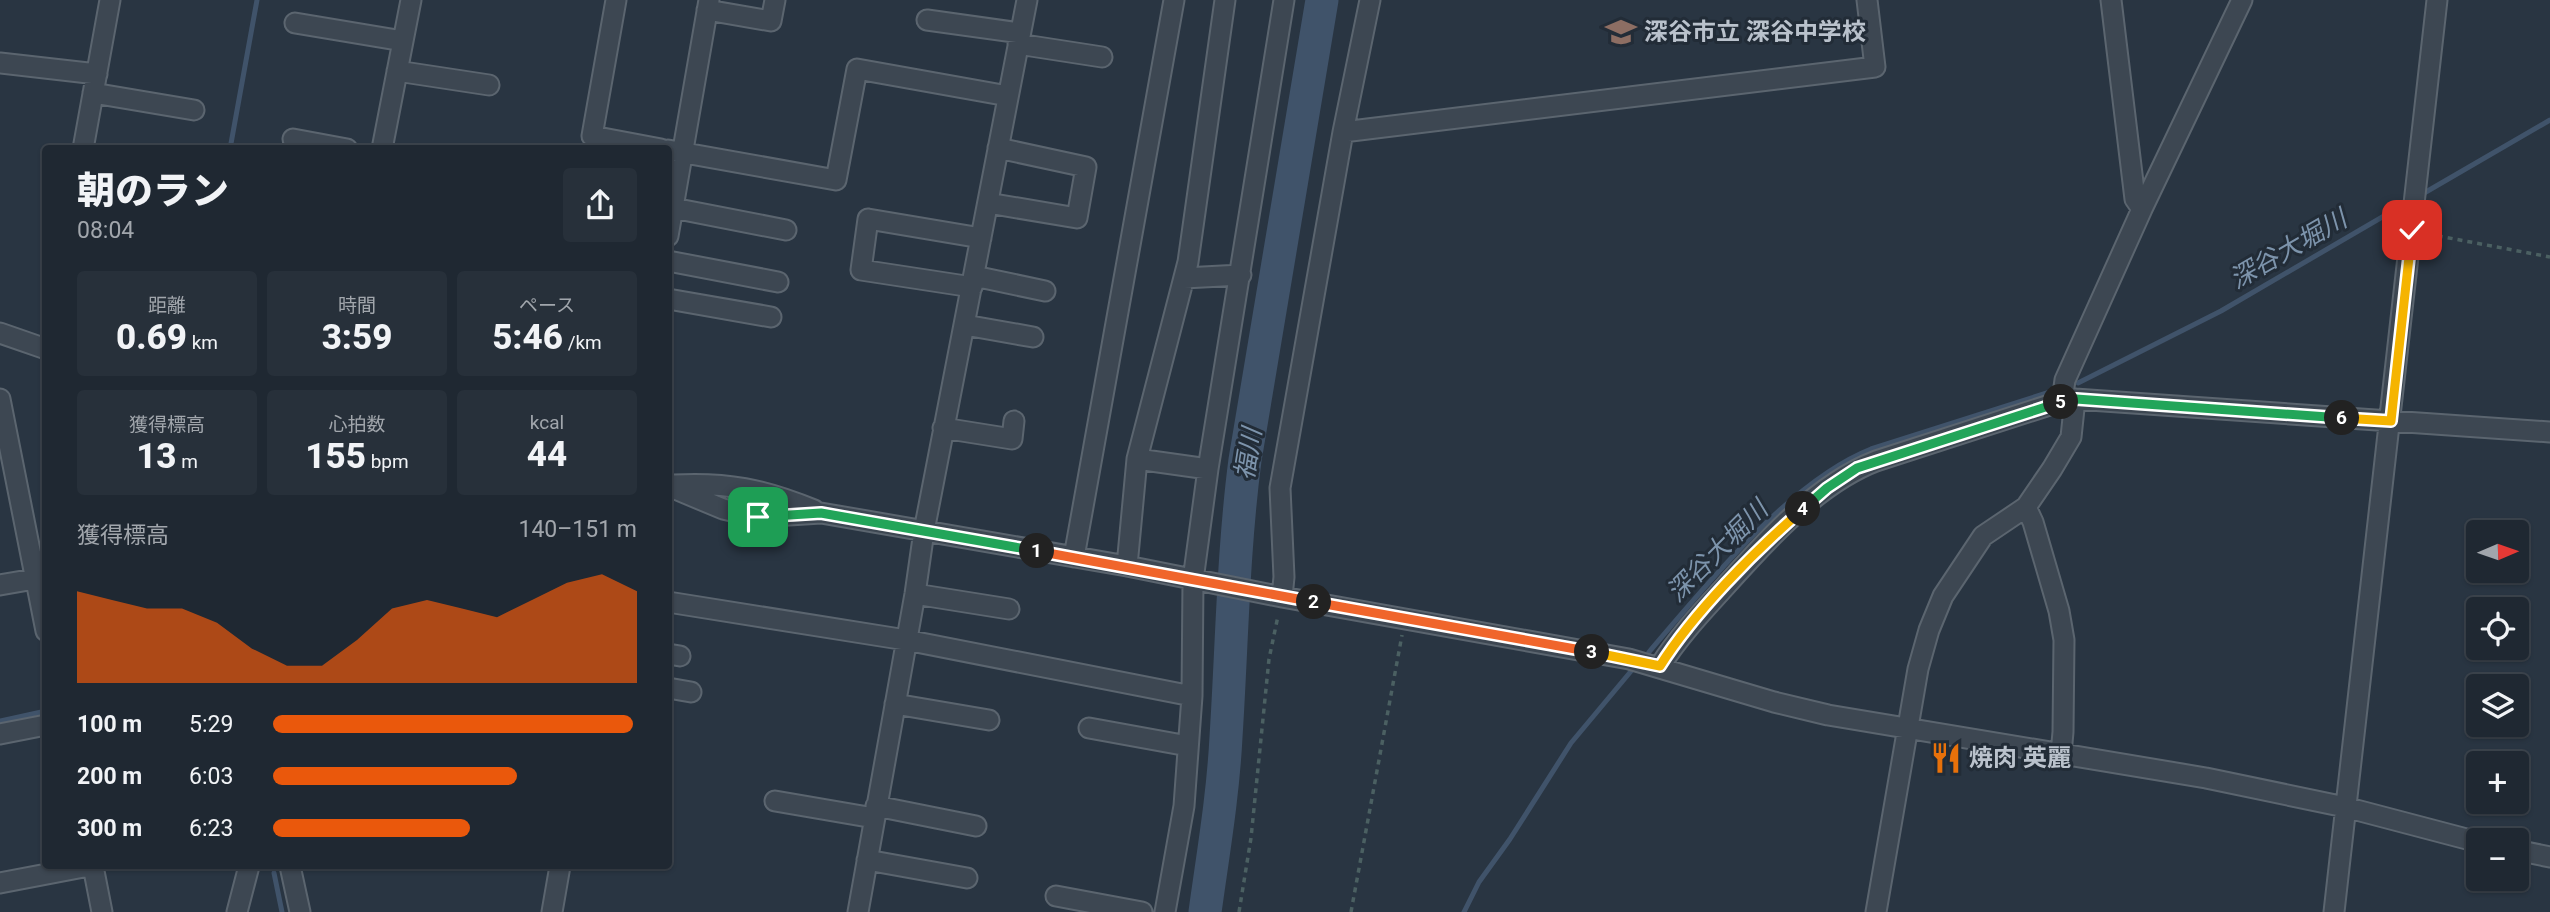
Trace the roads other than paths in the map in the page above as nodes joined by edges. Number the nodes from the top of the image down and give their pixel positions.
1 (110, 0) edge
2 (411, 0) edge
3 (616, 0) edge
4 (775, 0) edge
5 (1027, 0) edge
6 (1174, 0) edge
7 (1225, 0) edge
8 (1284, 0) edge
9 (1370, 0) edge
10 (1867, 0) edge
11 (2111, 0) edge
12 (2242, 0) edge
13 (2437, 0) edge
14 (708, 5) edge
15 (927, 20) dead end
16 (295, 23) dead end
17 (1019, 38) junction
18 (403, 41) junction
19 (1102, 57) dead end
20 (0, 63) edge
21 (397, 71) junction
22 (95, 84) junction
23 (489, 85) dead end
24 (1008, 96) junction
25 (194, 110) dead end
26 (1343, 132) junction
27 (293, 139) dead end
28 (84, 145) edge
29 (325, 145) edge
30 (383, 145) edge
31 (640, 145) edge
32 (998, 148) junction
33 (676, 151) edge
34 (988, 203) junction
35 (673, 208) junction
36 (2142, 209) junction
37 (672, 214) edge
38 (786, 230) dead end
39 (981, 238) junction
40 (672, 262) edge
41 (1241, 275) junction
42 (1184, 278) junction
43 (778, 282) dead end
44 (973, 282) junction
45 (1045, 291) dead end
46 (672, 300) edge
47 (771, 317) dead end
48 (965, 325) junction
49 (0, 333) edge
50 (1032, 337) dead end
51 (42, 348) edge
52 (0, 399) edge
53 (2069, 400) junction
54 (1014, 421) dead end
55 (2391, 421) junction
56 (943, 428) junction
57 (2550, 432) edge
58 (1137, 459) junction
59 (1208, 469) junction
60 (672, 487) edge
61 (2026, 507) junction
62 (924, 531) junction
63 (1074, 557) junction
64 (1127, 566) junction
65 (40, 578) edge
66 (1198, 581) junction
67 (0, 584) edge
68 (915, 594) junction
69 (1274, 595) junction
70 (42, 596) edge
71 (672, 603) edge
72 (1009, 609) dead end
73 (906, 640) junction
74 (1660, 666) junction
75 (672, 689) edge
76 (691, 692) dead end
77 (1192, 696) junction
78 (895, 704) junction
79 (989, 720) dead end
80 (42, 726) edge
81 (1089, 728) dead end
82 (1908, 728) junction
83 (0, 734) edge
84 (1188, 746) junction
85 (2060, 754) junction
86 (775, 801) dead end
87 (2346, 807) junction
88 (875, 812) junction
89 (976, 825) dead end
90 (2466, 839) edge
91 (2529, 853) edge
92 (2550, 857) edge
93 (867, 860) junction
94 (75, 869) edge
95 (92, 869) edge
96 (248, 869) edge
97 (291, 869) edge
98 (559, 869) edge
99 (967, 878) dead end
100 (0, 883) edge
101 (1056, 896) dead end
102 (102, 912) edge
103 (237, 912) edge
104 (300, 912) edge
105 (552, 912) edge
106 (858, 912) edge
107 (1142, 912) edge
108 (1165, 912) edge
109 (1876, 912) edge
110 (2334, 912) edge

1 - 22 street
2 - 18 street
3 - 31 street
4 - 14 street
5 - 17 street
6 - 63 street
7 - 42 street
8 - 41 street
9 - 26 street
10 - 26 street
11 - 36 street
12 - 36 street
13 - 55 street
14 - 33 street
15 - 17 street
16 - 18 street
17 - 19 street
17 - 24 street
18 - 21 street
20 - 22 street
21 - 23 street
21 - 30 street
22 - 25 street
22 - 28 street
24 - 32 street
24 - 33 street
26 - 69 street
27 - 29 street
32 - 34 street
32 - 34 street
33 - 35 street
34 - 39 street
35 - 37 street
35 - 38 street
36 - 53 street
39 - 44 street
39 - 44 street
40 - 43 street
41 - 42 street
41 - 59 street
42 - 58 street
44 - 45 street
44 - 48 street
46 - 47 street
48 - 50 street
48 - 56 street
49 - 51 street
52 - 65 street
53 - 55 street
53 - 61 street
53 - 74 street
54 - 56 street
55 - 57 street
55 - 87 street
56 - 62 street
58 - 59 street
58 - 64 street
59 - 66 street
60 - 62 street
61 - 82 street
61 - 85 street
62 - 63 street
62 - 68 street
63 - 64 street
64 - 66 street
65 - 67 street
65 - 70 street
66 - 69 street
66 - 77 street
68 - 72 street
68 - 73 street
69 - 74 street
71 - 73 street
73 - 77 street
73 - 78 street
74 - 82 street
75 - 76 street
77 - 84 street
78 - 79 street
78 - 88 street
80 - 83 street
81 - 84 street
82 - 85 street
82 - 109 street
84 - 108 street
85 - 87 street
86 - 88 street
87 - 90 street
87 - 110 street
88 - 89 street
88 - 93 street
91 - 92 street
93 - 99 street
93 - 106 street
94 - 100 street
95 - 102 street
96 - 103 street
97 - 104 street
98 - 105 street
101 - 107 street

